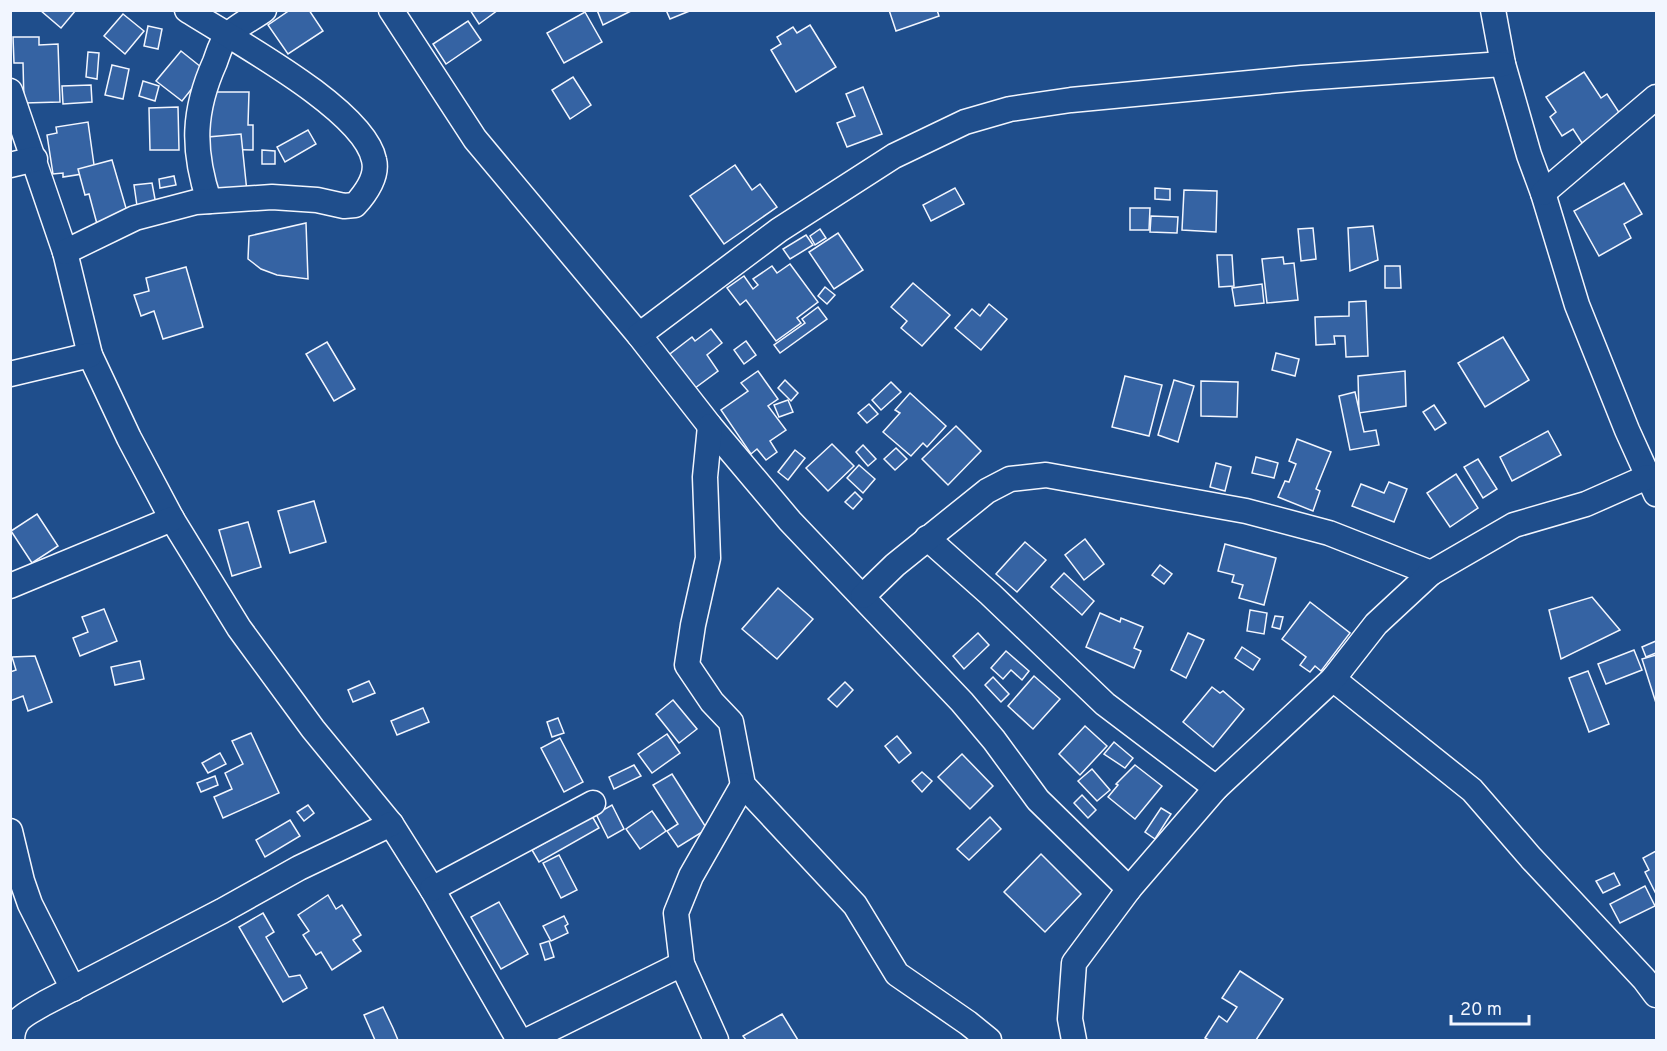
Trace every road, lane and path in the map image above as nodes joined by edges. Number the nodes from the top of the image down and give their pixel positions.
1 (187, 10) edge
2 (264, 10) edge
3 (391, 10) edge
4 (1493, 10) edge
5 (227, 36) junction
6 (1503, 64) junction
7 (10, 91) edge
8 (1656, 97) edge
9 (35, 159) junction
10 (10, 165) edge
11 (1543, 193) junction
12 (209, 201) junction
13 (65, 252) junction
14 (639, 336) junction
15 (90, 355) junction
16 (10, 374) edge
17 (710, 426) junction
18 (1652, 486) edge
19 (171, 519) junction
20 (927, 538) junction
21 (1431, 573) junction
22 (10, 586) edge
23 (863, 596) junction
24 (1333, 679) junction
25 (743, 785) junction
26 (1216, 788) junction
27 (593, 803) dead end
28 (391, 824) junction
29 (10, 831) edge
30 (432, 889) junction
31 (1129, 889) junction
32 (682, 964) junction
33 (72, 988) junction
34 (1656, 995) edge
35 (12, 1041) edge
36 (519, 1041) edge
37 (528, 1041) edge
38 (716, 1041) edge
39 (989, 1041) edge
40 (1074, 1041) edge

1 - 5 street
2 - 5 street
3 - 14 street
4 - 6 street
5 - 12 street
5 - 12 street
6 - 11 street
6 - 14 street
7 - 9 street
8 - 11 street
9 - 10 street
9 - 13 street
11 - 18 street
12 - 13 street
13 - 15 street
14 - 17 street
15 - 16 street
15 - 19 street
17 - 23 street
17 - 25 street
18 - 21 street
19 - 22 street
19 - 28 street
20 - 21 street
20 - 23 street
20 - 26 street
21 - 24 street
23 - 31 street
24 - 26 street
24 - 34 street
25 - 32 street
25 - 39 street
26 - 31 street
27 - 30 street
28 - 30 street
28 - 33 street
29 - 33 street
30 - 36 street
31 - 40 street
32 - 37 street
32 - 38 street
33 - 35 street

